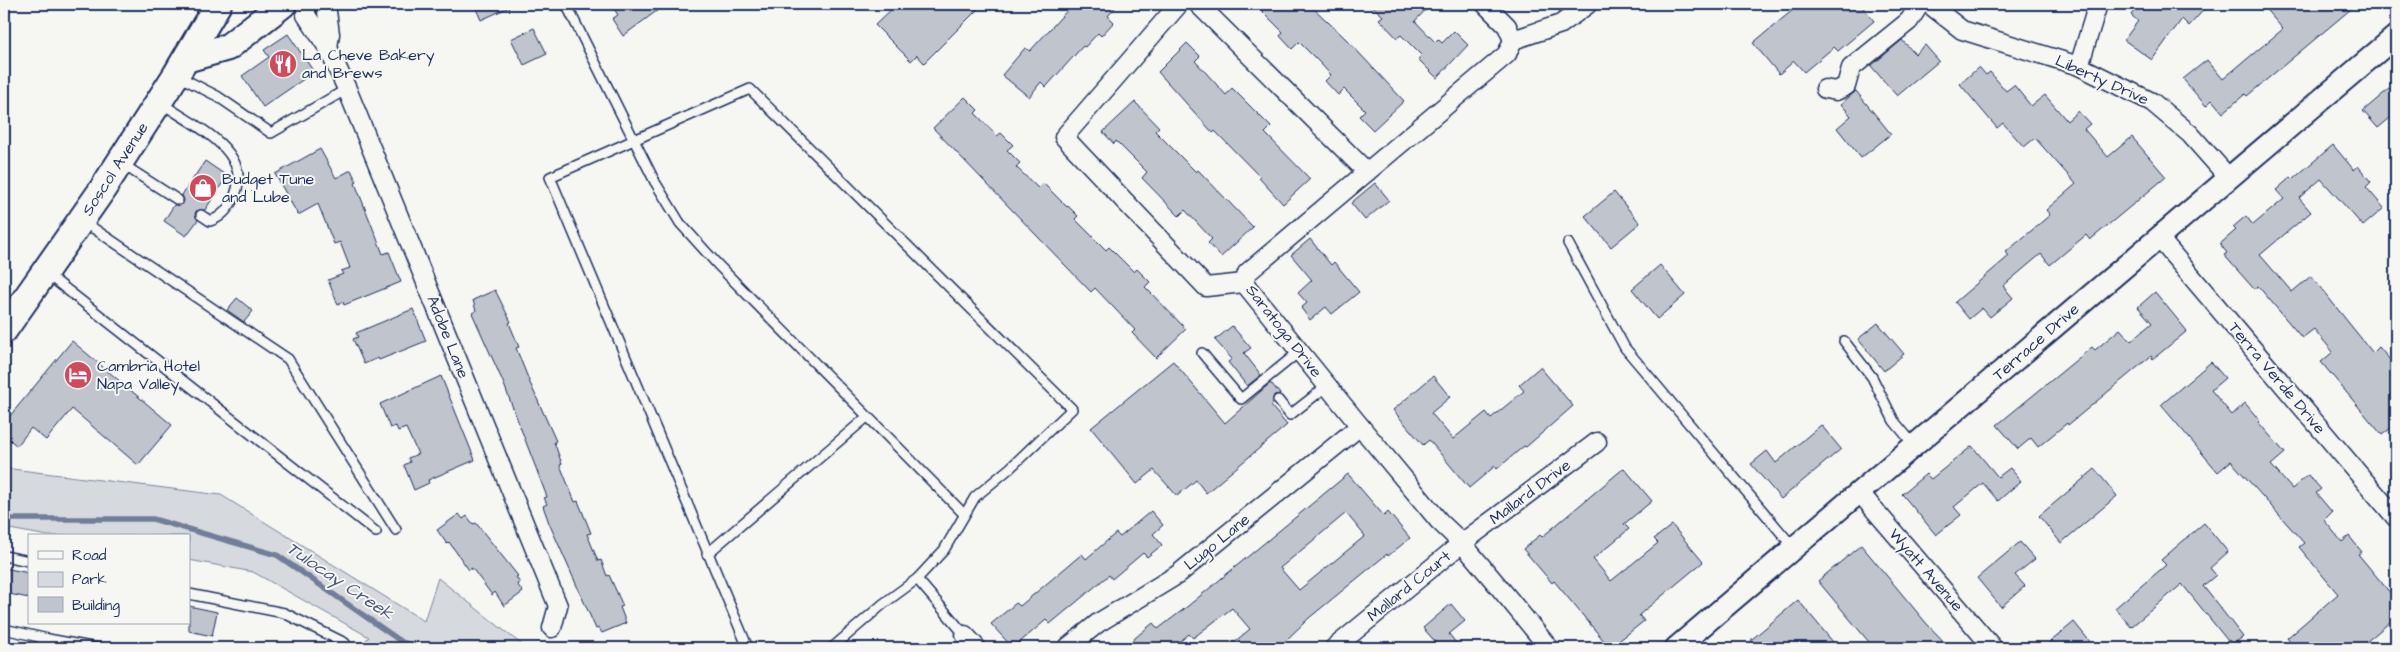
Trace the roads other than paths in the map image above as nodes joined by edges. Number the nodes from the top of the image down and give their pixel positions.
1 (218, 4) edge
2 (283, 4) edge
3 (306, 4) edge
4 (326, 4) edge
5 (566, 4) edge
6 (1179, 4) edge
7 (1198, 4) edge
8 (1485, 4) edge
9 (1588, 4) edge
10 (1920, 4) edge
11 (1929, 4) edge
12 (2098, 4) edge
13 (2396, 36) edge
14 (1513, 40) junction
15 (328, 48) junction
16 (2079, 66) junction
17 (181, 67) junction
18 (347, 89) junction
19 (1825, 89) dead end
20 (159, 102) junction
21 (635, 139) junction
22 (120, 163) junction
23 (1367, 172) junction
24 (2228, 177) junction
25 (178, 200) dead end
26 (201, 215) dead end
27 (81, 221) junction
28 (2158, 237) junction
29 (1568, 243) dead end
30 (45, 273) junction
31 (1244, 283) junction
32 (4, 330) edge
33 (1844, 341) dead end
34 (1300, 351) junction
35 (1202, 352) dead end
36 (1327, 386) junction
37 (1278, 400) dead end
38 (868, 417) junction
39 (1360, 426) junction
40 (1597, 442) dead end
41 (1915, 446) junction
42 (1860, 492) junction
43 (964, 514) junction
44 (2396, 518) edge
45 (396, 530) dead end
46 (376, 532) dead end
47 (1462, 543) junction
48 (1794, 548) junction
49 (707, 554) junction
50 (4, 556) edge
51 (28, 561) edge
52 (917, 579) junction
53 (190, 594) edge
54 (552, 628) dead end
55 (4, 629) edge
56 (48, 639) junction
57 (971, 642) edge
58 (345, 643) dead end
59 (38, 648) edge
60 (97, 648) edge
61 (748, 648) edge
62 (832, 648) edge
63 (1067, 648) edge
64 (1334, 648) edge
65 (1549, 648) edge
66 (1676, 648) edge
67 (1993, 648) edge

1 - 17 main road, Soscol Avenue
2 - 17 main road
3 - 15 street, Adobe Lane
4 - 15 street, Adobe Lane
5 - 21 lane
6 - 31 street
7 - 23 street
8 - 14 street
9 - 14 street
10 - 19 street
11 - 16 street, Liberty Drive
12 - 16 street
13 - 24 street, Terrace Drive
14 - 23 street, Saratoga Drive
15 - 18 street, Adobe Lane
16 - 24 street, Liberty Drive
17 - 18 lane
17 - 20 main road, Soscol Avenue
18 - 54 street, Adobe Lane
20 - 22 main road, Soscol Avenue
20 - 26 lane
21 - 38 lane
21 - 43 lane
21 - 49 lane
22 - 25 lane
22 - 27 main road, Soscol Avenue
23 - 31 street, Saratoga Drive
24 - 28 street, Terrace Drive
27 - 30 main road, Soscol Avenue
27 - 45 lane
28 - 41 street, Terrace Drive
28 - 44 street, Terra Verde Drive
29 - 48 lane
30 - 32 main road, Soscol Avenue
30 - 46 lane
31 - 34 street, Saratoga Drive
33 - 41 lane
34 - 35 lane
34 - 36 street, Saratoga Drive
36 - 37 lane
36 - 39 street, Saratoga Drive
38 - 43 lane
38 - 49 lane
39 - 47 street, Saratoga Drive
39 - 63 street, Lugo Lane
40 - 47 street, Mallard Drive
41 - 42 street, Terrace Drive
42 - 48 street, Terrace Drive
42 - 67 street, Wyatt Avenue
43 - 52 lane
47 - 64 street, Mallard Court
47 - 65 street, Saratoga Drive
48 - 66 street, Terrace Drive
49 - 61 lane
50 - 51 lane
52 - 57 lane
52 - 62 lane
53 - 58 lane
55 - 56 lane
56 - 59 lane
56 - 60 lane

